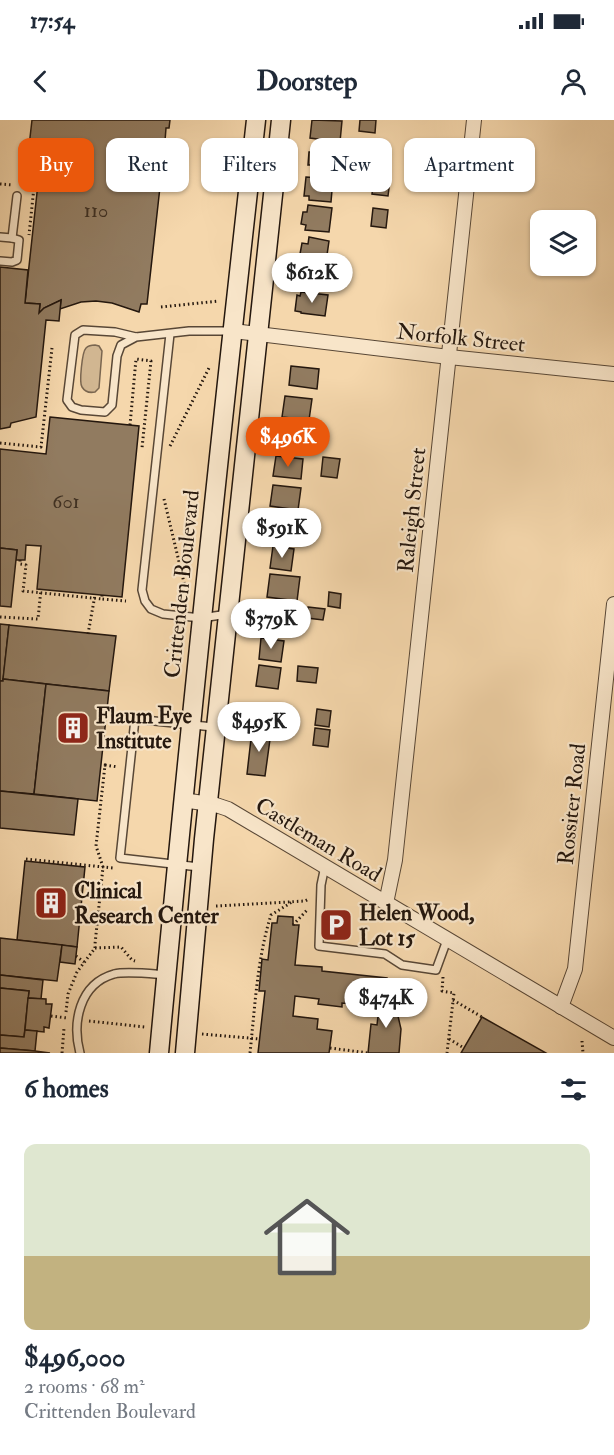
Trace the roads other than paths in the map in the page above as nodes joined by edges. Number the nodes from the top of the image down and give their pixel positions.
1 (256, 120) edge
2 (281, 120) edge
3 (474, 120) edge
4 (17, 196) dead end
5 (0, 237) edge
6 (12, 238) junction
7 (0, 261) edge
8 (232, 331) junction
9 (170, 334) junction
10 (258, 334) junction
11 (136, 338) junction
12 (449, 357) junction
13 (614, 374) edge
14 (614, 604) edge
15 (228, 614) junction
16 (201, 618) junction
17 (190, 724) junction
18 (216, 728) junction
19 (183, 800) junction
20 (208, 803) junction
21 (176, 864) junction
22 (325, 866) junction
23 (202, 867) junction
24 (386, 903) junction
25 (447, 939) junction
26 (166, 975) junction
27 (561, 1007) junction
28 (614, 1038) edge
29 (80, 1053) edge
30 (159, 1053) edge
31 (185, 1053) edge

1 - 8 street, Crittenden Boulevard
2 - 10 street
3 - 12 street, Raleigh Street
4 - 6 lane
5 - 6 lane
6 - 7 lane
8 - 9 lane
8 - 10 street, Norfolk Street
8 - 16 street, Crittenden Boulevard
9 - 11 lane
9 - 16 lane
10 - 12 street, Norfolk Street
10 - 15 street
11 - 11 lane
12 - 13 street, Norfolk Street
12 - 24 street, Raleigh Street
14 - 27 street, Rossiter Road
15 - 16 lane
15 - 18 street
16 - 17 street, Crittenden Boulevard
17 - 18 lane
17 - 19 street, Crittenden Boulevard
17 - 21 lane
18 - 20 street
19 - 20 street, Castleman Road
19 - 21 street, Crittenden Boulevard
20 - 22 street, Castleman Road
20 - 23 street
21 - 23 lane
21 - 26 street, Crittenden Boulevard
22 - 24 street, Castleman Road
22 - 25 lane
23 - 31 street
24 - 25 street, Castleman Road
25 - 27 street, Castleman Road
26 - 29 lane
26 - 30 street, Crittenden Boulevard
27 - 28 street, Castleman Road

